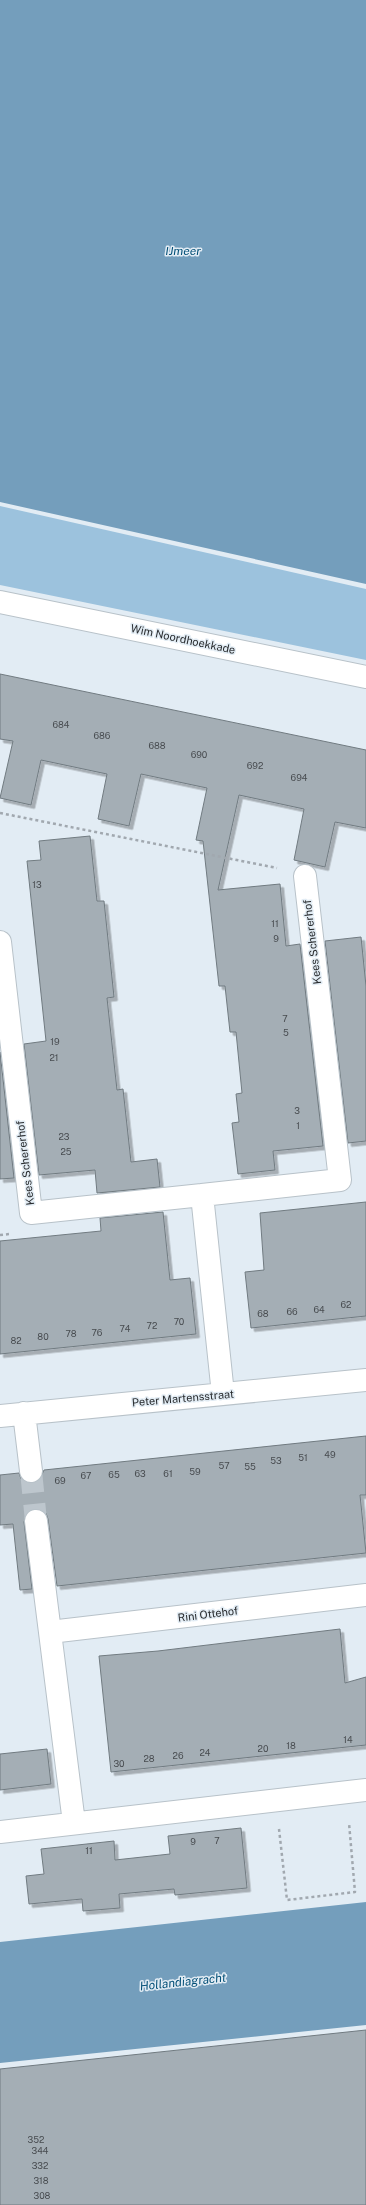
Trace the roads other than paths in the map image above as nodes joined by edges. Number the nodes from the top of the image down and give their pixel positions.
1 (0, 602) edge
2 (366, 677) edge
3 (305, 876) road end
4 (0, 942) edge
5 (202, 1195) junction
6 (366, 1380) edge
7 (223, 1394) junction
8 (24, 1413) junction
9 (0, 1416) edge
10 (31, 1471) tunnel mouth
11 (36, 1521) tunnel mouth
12 (366, 1595) edge
13 (50, 1632) junction
14 (356, 1791) edge
15 (74, 1823) junction
16 (0, 1832) edge

1 - 2 street, Wim Noordhoekkade
3 - 5 street, Kees Schererhof
4 - 5 street, Kees Schererhof
5 - 7 street
6 - 7 street, Peter Martensstraat
7 - 8 street, Peter Martensstraat
8 - 9 street, Peter Martensstraat
8 - 10 street
11 - 13 street
12 - 13 street, Rini Ottehof
13 - 15 street
14 - 15 street
15 - 16 street

